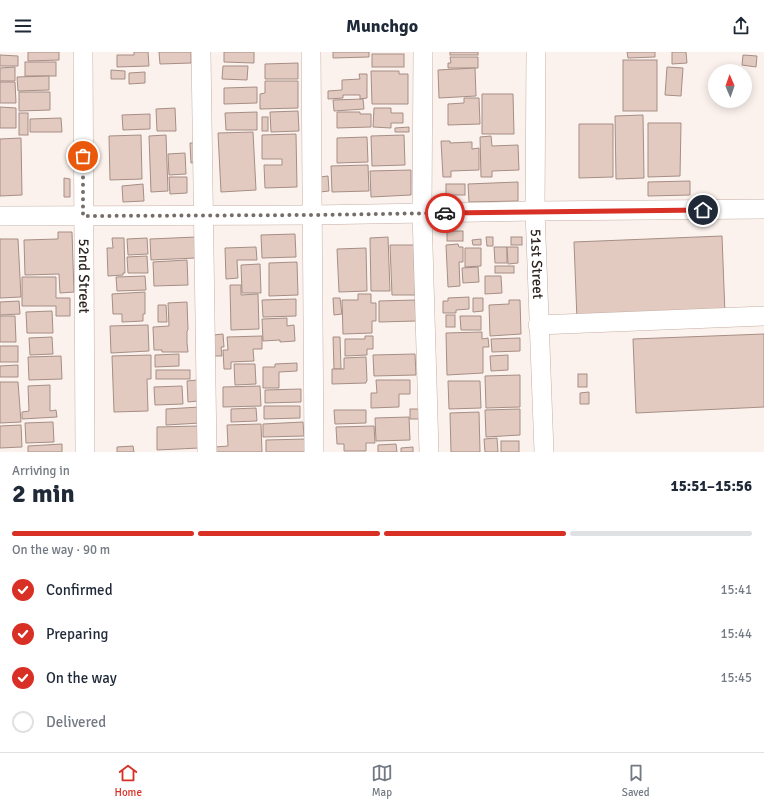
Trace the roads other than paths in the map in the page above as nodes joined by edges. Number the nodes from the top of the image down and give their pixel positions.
1 (83, 52) edge
2 (201, 52) edge
3 (311, 52) edge
4 (423, 52) edge
5 (536, 52) edge
6 (764, 209) edge
7 (535, 211) junction
8 (422, 213) junction
9 (313, 215) junction
10 (0, 216) edge
11 (83, 216) junction
12 (203, 216) junction
13 (764, 316) edge
14 (538, 325) junction
15 (85, 452) edge
16 (207, 452) edge
17 (314, 452) edge
18 (429, 452) edge
19 (544, 452) edge

1 - 11 street, 52nd Street
2 - 12 street
3 - 9 street
4 - 8 street
5 - 7 street, 51st Street
6 - 7 street
7 - 8 street
7 - 14 street, 51st Street
8 - 9 street
8 - 18 street
9 - 12 street
9 - 17 street
10 - 11 street
11 - 12 street
11 - 15 street, 52nd Street
12 - 16 street
13 - 14 street
14 - 19 street, 51st Street

